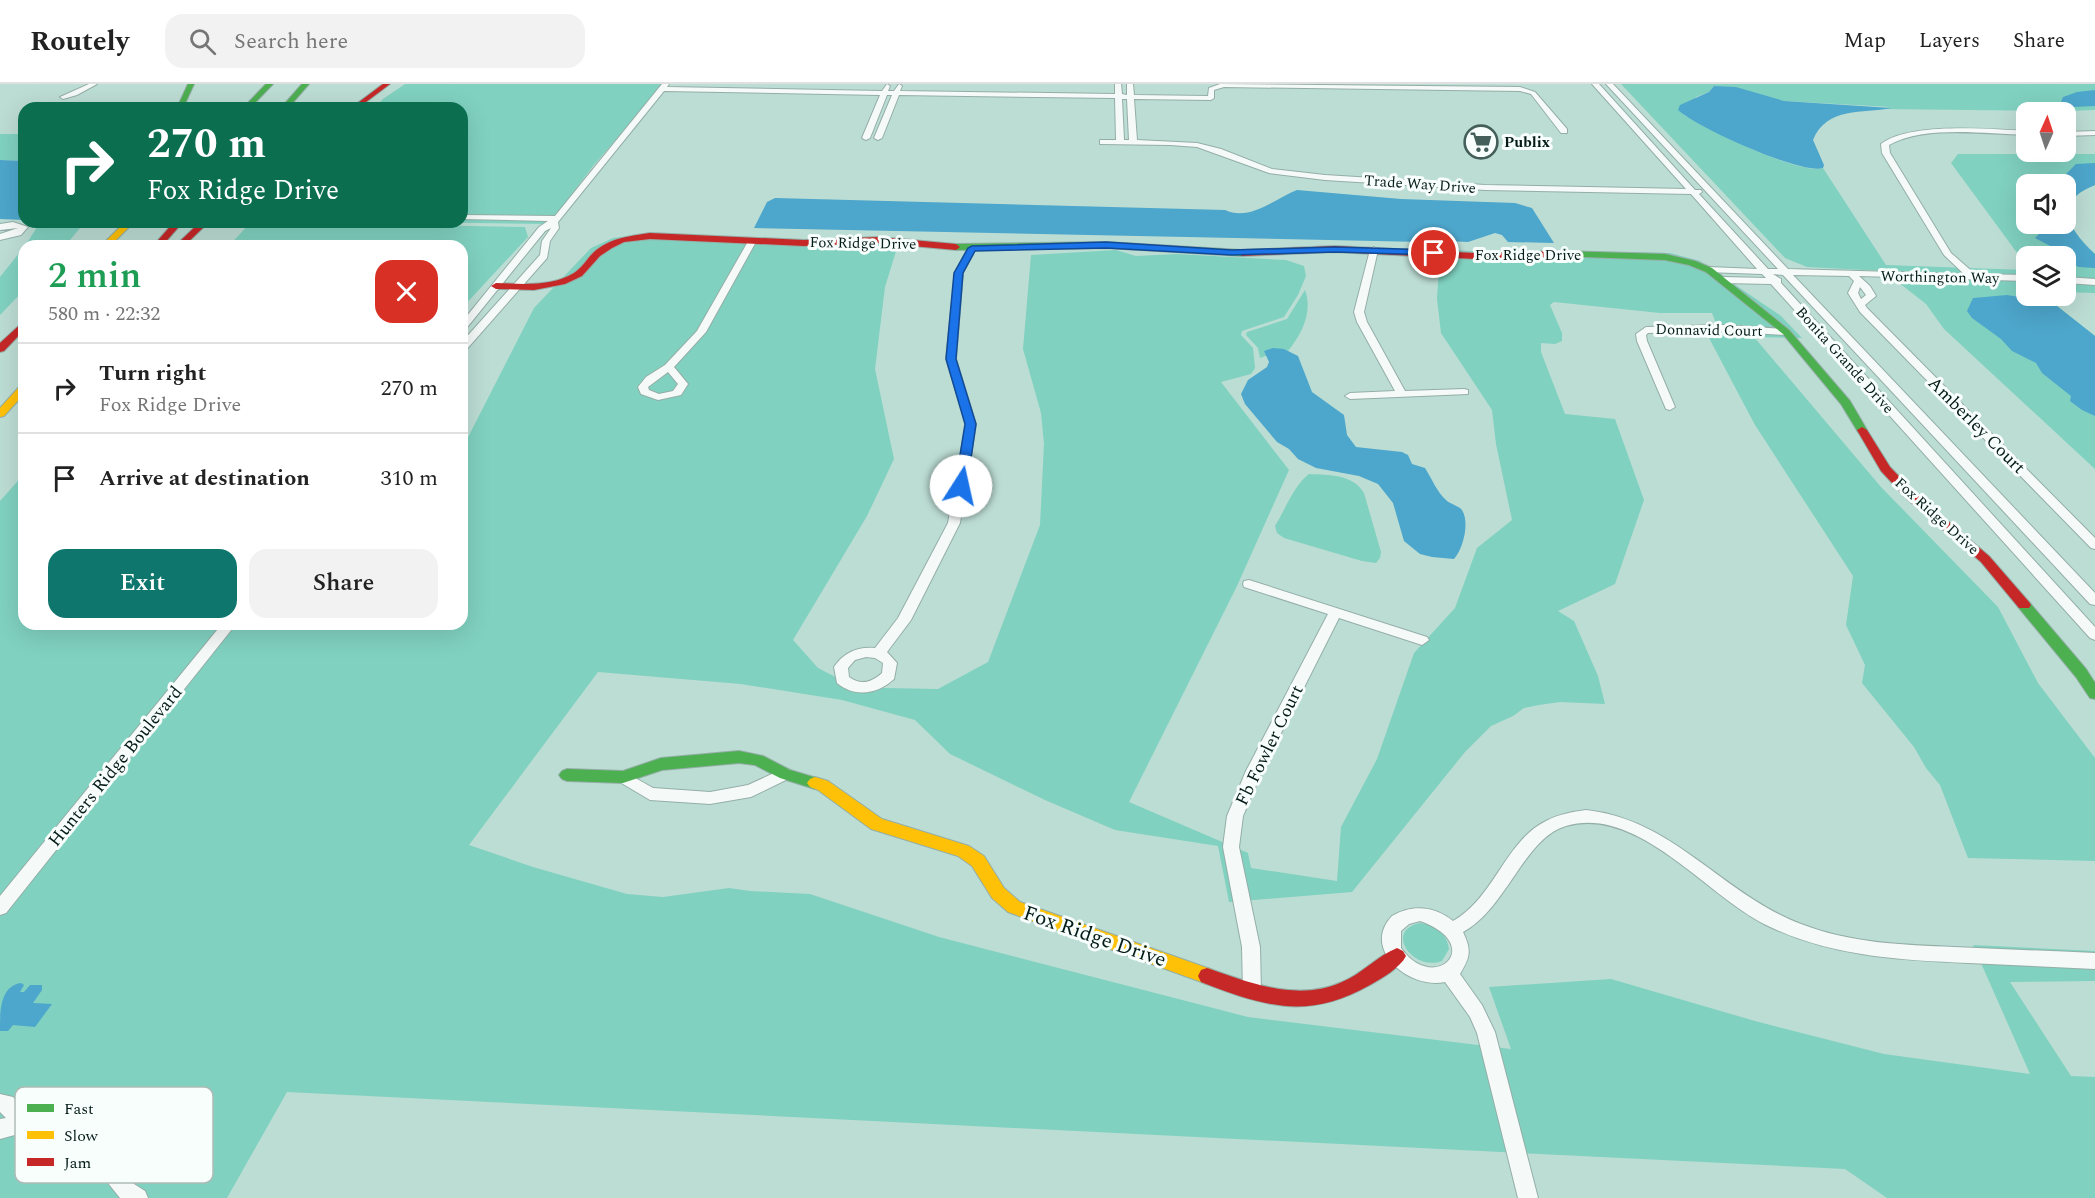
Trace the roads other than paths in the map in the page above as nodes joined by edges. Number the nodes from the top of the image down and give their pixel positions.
1 (94, 84) edge
2 (191, 84) edge
3 (270, 84) edge
4 (306, 84) edge
5 (387, 84) edge
6 (888, 84) edge
7 (900, 84) edge
8 (1118, 84) edge
9 (1130, 84) edge
10 (1595, 84) edge
11 (1609, 84) edge
12 (664, 87) edge
13 (885, 93) junction
14 (896, 93) junction
15 (63, 97) dead end
16 (1118, 97) junction
17 (1130, 97) junction
18 (183, 102) edge
19 (252, 102) edge
20 (290, 102) edge
21 (362, 102) edge
22 (1564, 131) dead end
23 (2016, 133) edge
24 (2095, 133) edge
25 (2076, 134) edge
26 (866, 138) dead end
27 (878, 138) dead end
28 (1103, 142) dead end
29 (1120, 142) junction
30 (1133, 142) junction
31 (1692, 192) junction
32 (1711, 192) junction
33 (468, 216) edge
34 (556, 220) junction
35 (18, 226) edge
36 (0, 227) edge
37 (23, 228) edge
38 (106, 228) edge
39 (124, 228) edge
40 (174, 228) edge
41 (198, 228) edge
42 (0, 237) edge
43 (96, 240) edge
44 (111, 240) edge
45 (162, 240) edge
46 (186, 240) edge
47 (753, 240) junction
48 (972, 248) junction
49 (1374, 250) junction
50 (1709, 270) junction
51 (1764, 271) junction
52 (1786, 271) junction
53 (1973, 277) junction
54 (1855, 278) junction
55 (2016, 278) edge
56 (1723, 280) junction
57 (1773, 281) junction
58 (1795, 281) junction
59 (2076, 281) edge
60 (2095, 282) edge
61 (2016, 284) edge
62 (2076, 284) edge
63 (496, 286) junction
64 (519, 286) junction
65 (468, 321) edge
66 (18, 330) edge
67 (1786, 332) junction
68 (468, 341) edge
69 (0, 349) edge
70 (669, 367) dead end
71 (1464, 392) dead end
72 (1401, 393) junction
73 (18, 394) edge
74 (1350, 396) dead end
75 (1670, 408) dead end
76 (0, 414) edge
77 (2095, 544) edge
78 (1249, 584) dead end
79 (2095, 601) edge
80 (1335, 613) junction
81 (224, 630) edge
82 (2095, 635) edge
83 (1422, 640) dead end
84 (878, 654) dead end
85 (2095, 693) edge
86 (785, 774) junction
87 (567, 775) dead end
88 (623, 777) junction
89 (0, 908) edge
90 (1453, 929) junction
91 (1397, 956) junction
92 (2095, 961) edge
93 (1449, 973) junction
94 (1252, 991) junction
95 (0, 1103) edge
96 (15, 1114) edge
97 (15, 1125) edge
98 (0, 1129) edge
99 (121, 1183) edge
100 (138, 1198) edge
101 (1528, 1198) edge

1 - 15 street
2 - 18 main road
3 - 19 main road
4 - 20 main road
5 - 21 main road
6 - 13 street
7 - 14 street
8 - 16 street
9 - 17 street
10 - 31 street, Bonita Grande Drive
11 - 32 street, Bonita Grande Drive
12 - 13 street
12 - 34 street
13 - 14 street
13 - 26 street
14 - 16 street
14 - 27 street
16 - 17 street
16 - 29 street
17 - 22 street
17 - 30 street
23 - 53 street
24 - 25 street
28 - 29 street, Trade Way Drive
29 - 30 street, Trade Way Drive
30 - 31 street, Trade Way Drive
31 - 32 street, Trade Way Drive
31 - 51 street, Bonita Grande Drive
32 - 52 street, Bonita Grande Drive
33 - 34 street
34 - 63 street
34 - 64 street
35 - 36 street
37 - 42 street
38 - 43 main road
39 - 44 main road
40 - 45 main road
41 - 46 main road
47 - 48 main road, Fox Ridge Drive
47 - 64 main road, Fox Ridge Drive
47 - 70 street
48 - 49 main road, Fox Ridge Drive
48 - 84 street
49 - 50 main road, Fox Ridge Drive
49 - 72 street
50 - 51 street, Worthington Way
50 - 56 main road, Fox Ridge Drive
51 - 52 street, Worthington Way
51 - 57 street, Bonita Grande Drive
52 - 54 street, Worthington Way
52 - 58 street, Bonita Grande Drive
53 - 54 street, Worthington Way
53 - 55 street, Worthington Way
54 - 58 street, Worthington Way
54 - 61 street, Worthington Way
54 - 77 street, Amberley Court
56 - 57 street, Worthington Way
56 - 67 main road, Fox Ridge Drive
57 - 58 street, Worthington Way
57 - 82 street, Bonita Grande Drive
58 - 79 street, Bonita Grande Drive
59 - 60 street
60 - 62 street
63 - 64 main road, Fox Ridge Drive
63 - 65 street
64 - 68 street
66 - 69 main road
67 - 75 street, Donnavid Court
67 - 85 main road, Fox Ridge Drive
71 - 72 street
72 - 74 street
73 - 76 main road
78 - 80 street
80 - 83 street
80 - 94 street, Fb Fowler Court
81 - 89 street, Hunters Ridge Boulevard
86 - 88 main road, Fox Ridge Drive
86 - 88 street
86 - 94 main road, Fox Ridge Drive
87 - 88 main road, Fox Ridge Drive
90 - 91 street
90 - 92 street
90 - 93 street
91 - 93 street
91 - 94 main road, Fox Ridge Drive
93 - 101 street
95 - 96 street
97 - 98 street
99 - 100 street

